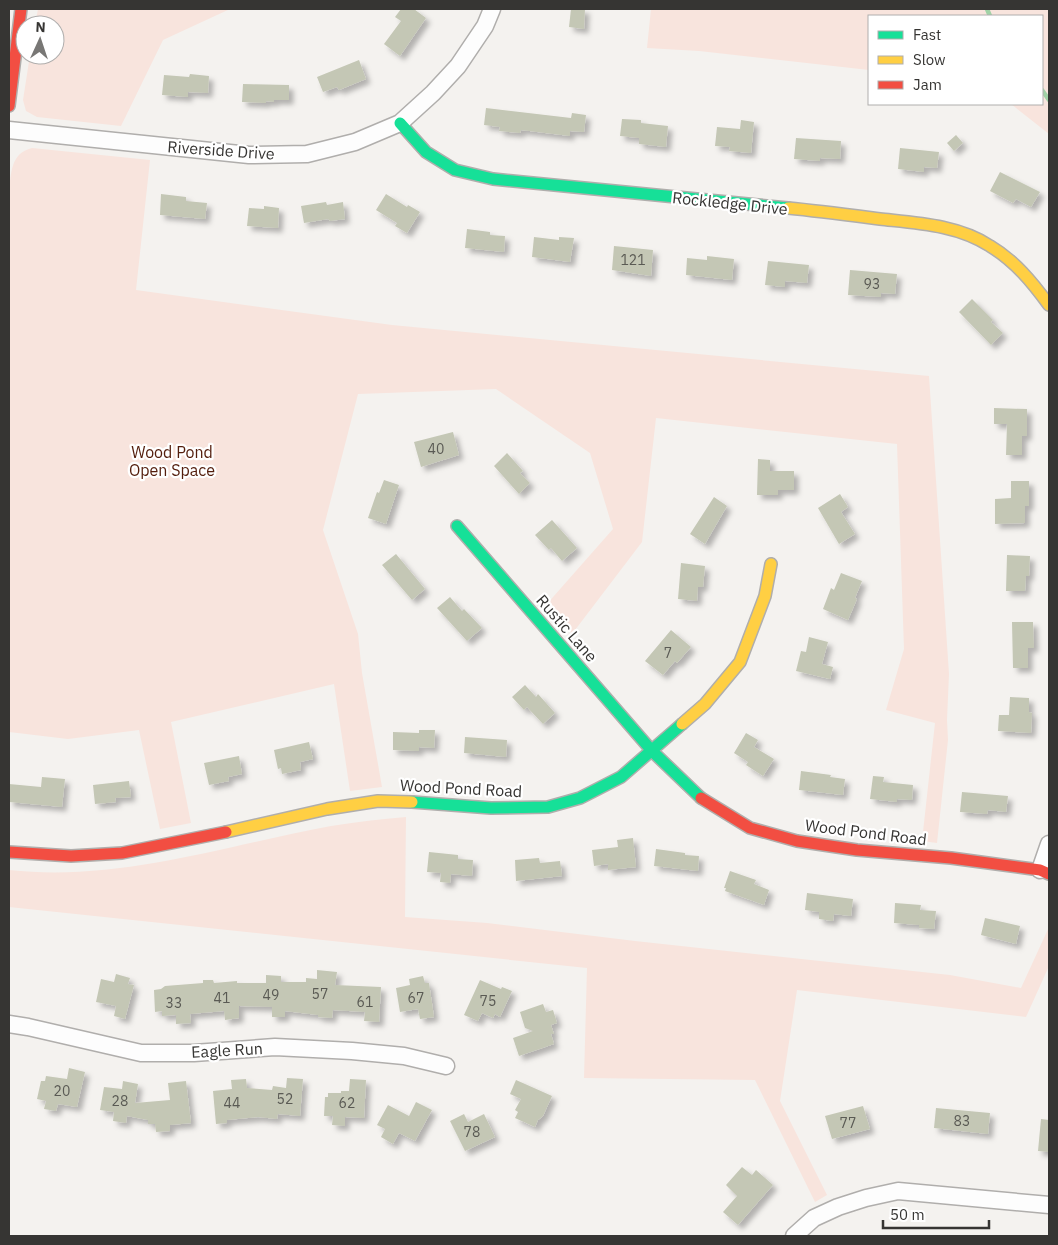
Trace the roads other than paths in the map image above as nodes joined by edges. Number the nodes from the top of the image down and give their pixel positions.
1 (21, 9) edge
2 (492, 9) edge
3 (9, 106) edge
4 (400, 123) junction
5 (9, 130) edge
6 (1049, 305) edge
7 (457, 526) dead end
8 (771, 564) dead end
9 (652, 751) junction
10 (1049, 844) edge
11 (9, 852) edge
12 (1044, 872) edge
13 (9, 1024) edge
14 (446, 1066) dead end
15 (1049, 1206) edge
16 (794, 1236) edge

1 - 3 street
2 - 4 street, Riverside Drive
4 - 5 street, Riverside Drive
4 - 6 street, Rockledge Drive
7 - 9 street, Rustic Lane
8 - 9 street
9 - 11 street, Wood Pond Road
9 - 12 street, Wood Pond Road
10 - 12 street
13 - 14 street, Eagle Run
15 - 16 street

